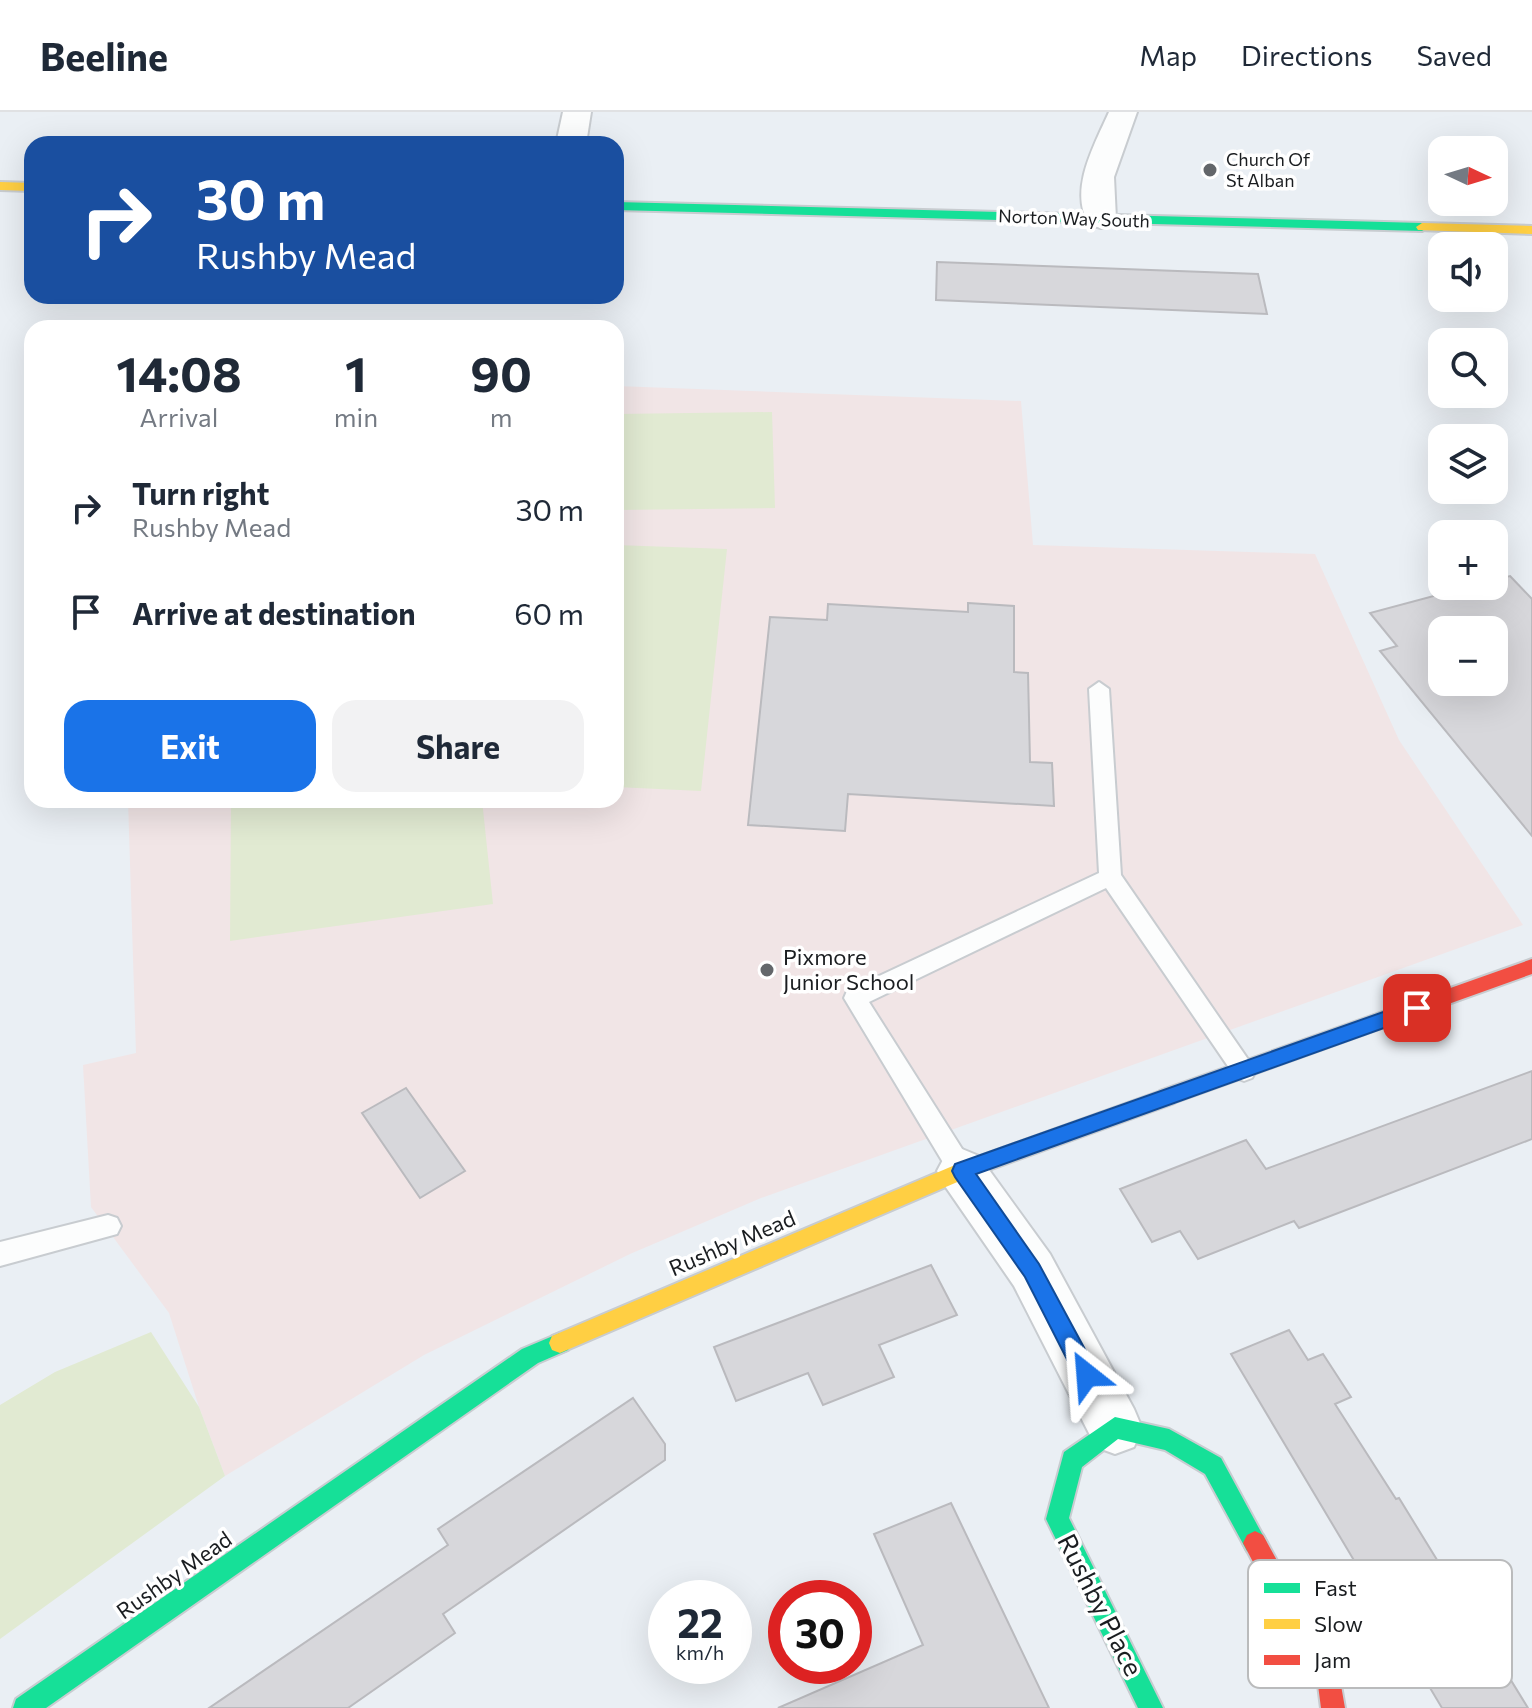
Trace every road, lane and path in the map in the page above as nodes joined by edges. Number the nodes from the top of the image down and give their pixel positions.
1 (577, 112) edge
2 (1123, 112) edge
3 (572, 136) edge
4 (0, 186) edge
5 (24, 187) edge
6 (624, 206) edge
7 (1101, 219) junction
8 (1532, 230) edge
9 (1099, 689) dead end
10 (1110, 877) junction
11 (1532, 966) edge
12 (1244, 1071) junction
13 (962, 1171) junction
14 (108, 1226) dead end
15 (0, 1254) edge
16 (1115, 1428) junction
17 (1264, 1560) edge
18 (1331, 1688) edge
19 (25, 1708) edge
20 (1151, 1708) edge
21 (1333, 1708) edge

1 - 3 street
2 - 7 street
4 - 5 street
6 - 7 street, Norton Way South
7 - 8 street, Norton Way South
9 - 10 lane
10 - 12 lane
10 - 13 lane
11 - 12 street, Rushby Mead
12 - 13 street, Rushby Mead
13 - 16 street
13 - 19 street, Rushby Mead
14 - 15 lane
16 - 17 street
16 - 20 street, Rushby Place
18 - 21 street

